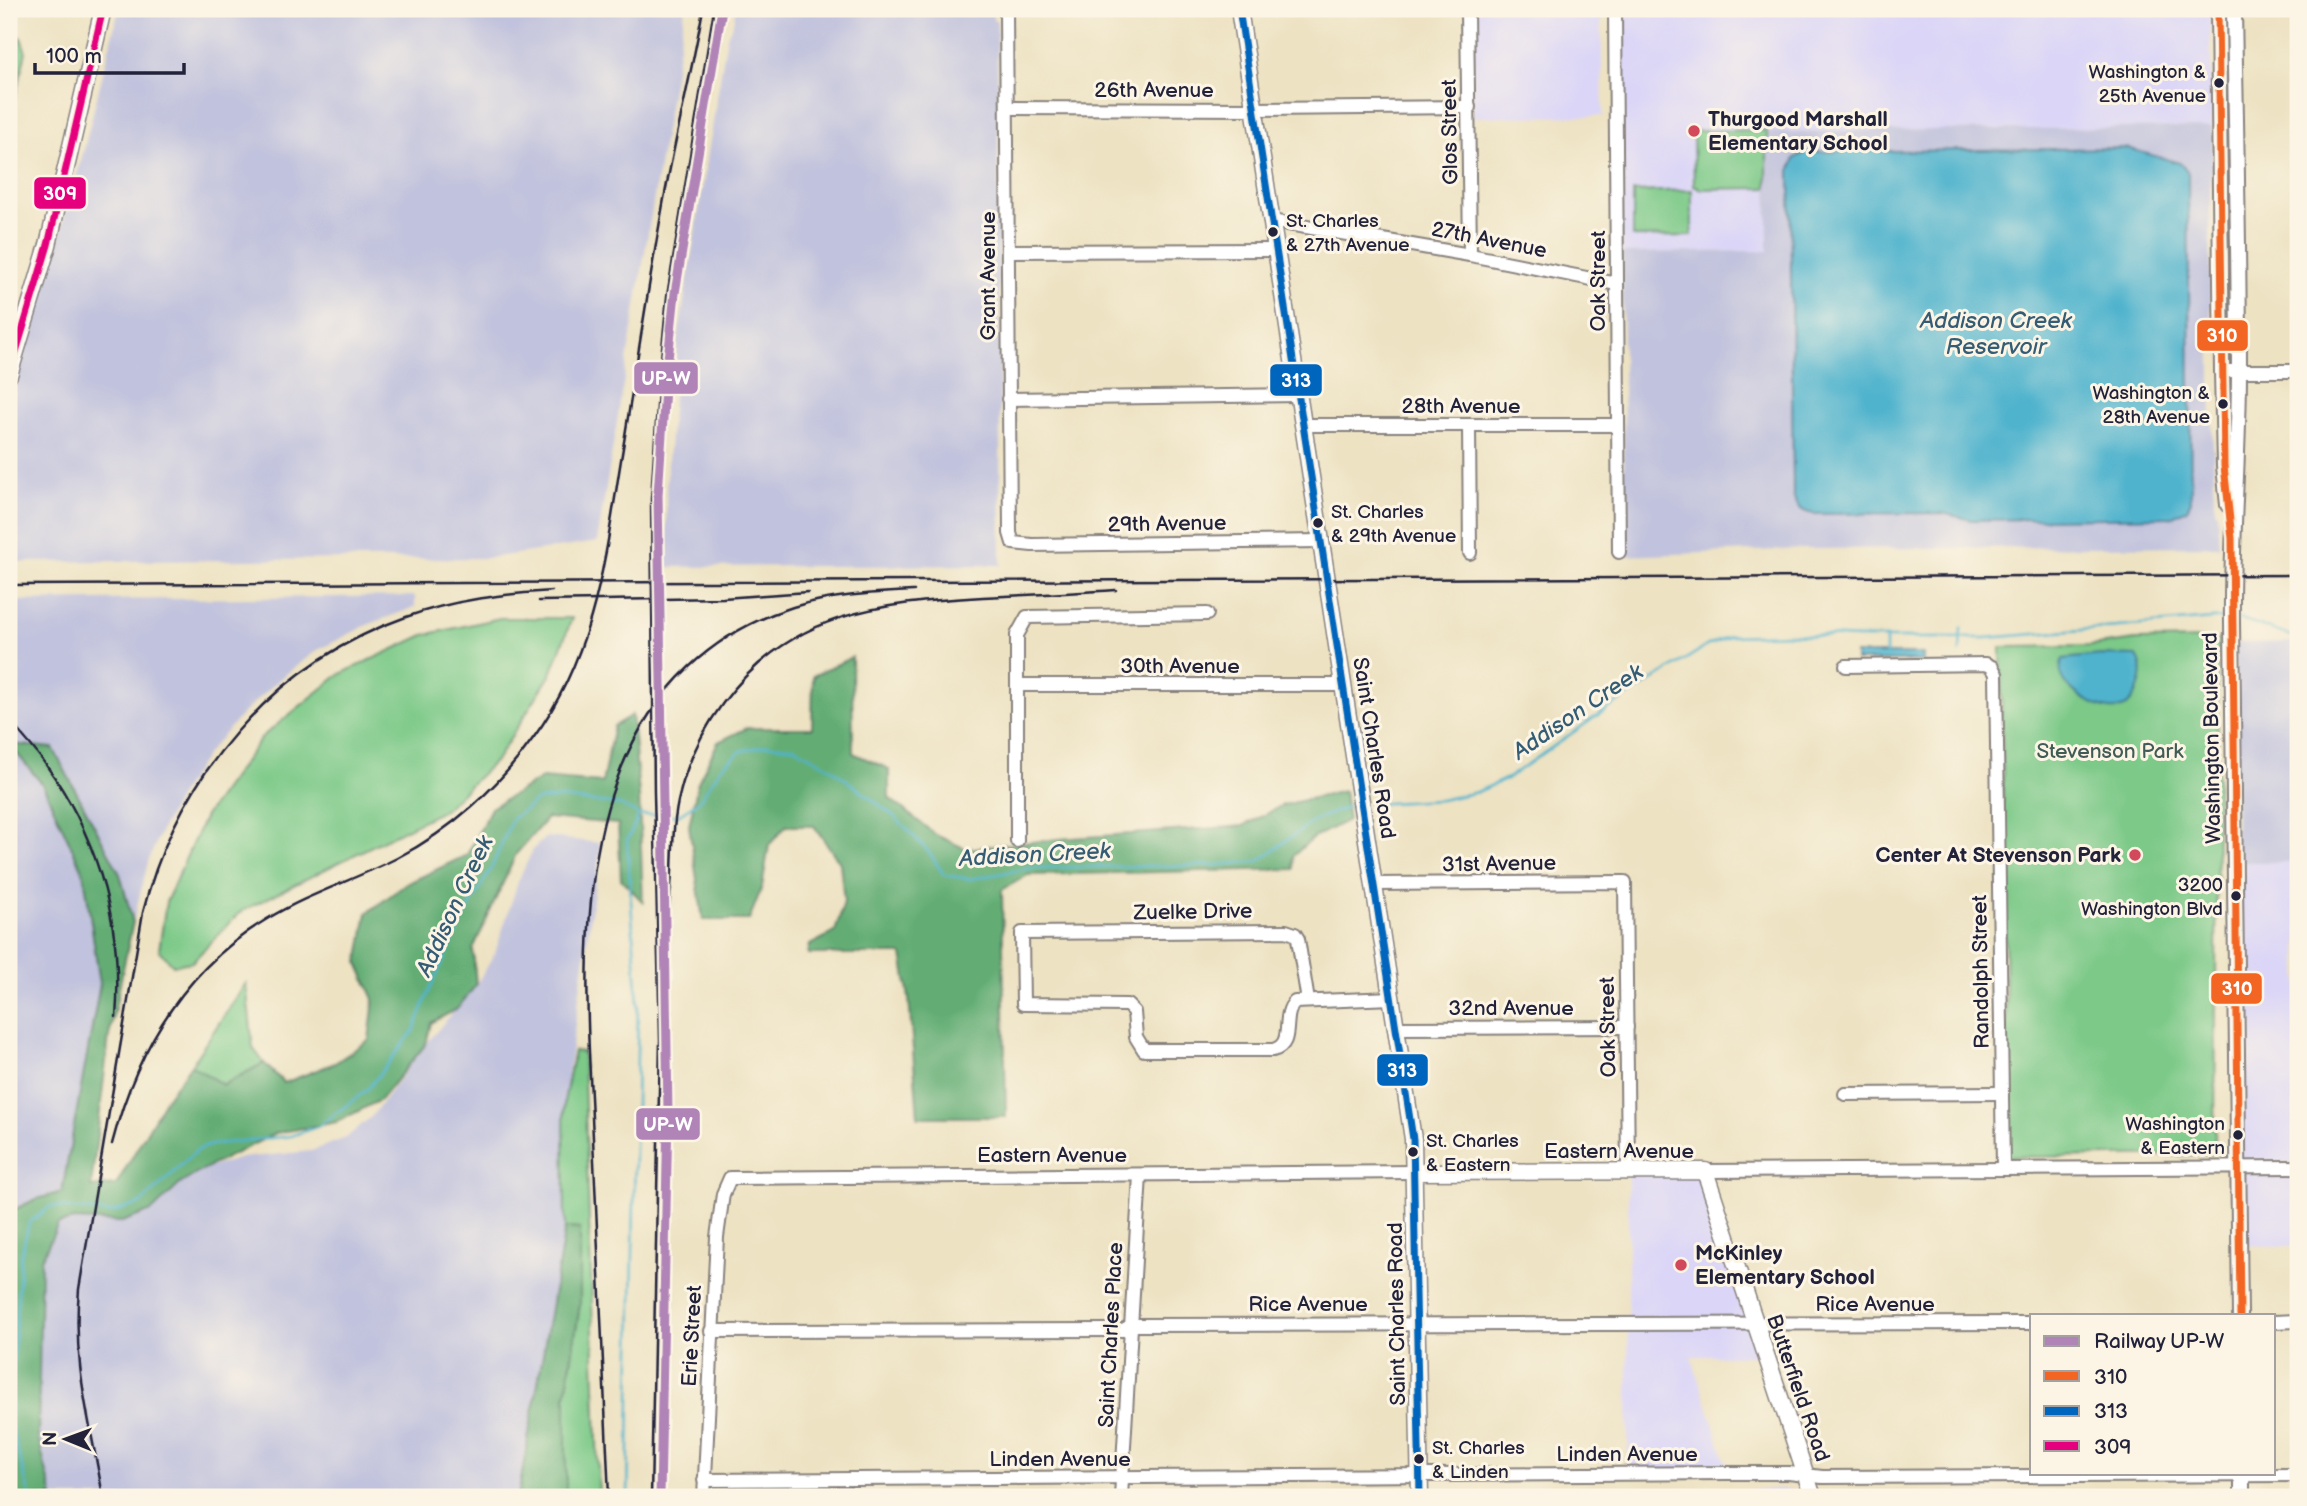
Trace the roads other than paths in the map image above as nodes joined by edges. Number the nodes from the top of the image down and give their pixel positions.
1 (103, 9) edge
2 (1006, 9) edge
3 (1239, 9) edge
4 (1467, 9) edge
5 (1615, 9) edge
6 (2218, 9) edge
7 (2234, 9) edge
8 (1469, 107) junction
9 (1007, 108) junction
10 (1254, 109) junction
11 (1271, 221) junction
12 (1276, 250) junction
13 (1008, 251) junction
14 (1470, 255) junction
15 (1617, 284) junction
16 (2222, 371) junction
17 (2239, 371) junction
18 (2298, 371) edge
19 (9, 375) edge
20 (1299, 395) junction
21 (1008, 399) junction
22 (1303, 425) junction
23 (1469, 425) junction
24 (1618, 425) junction
25 (2232, 538) junction
26 (1322, 541) junction
27 (1013, 543) joint
28 (1619, 552) dead end
29 (1470, 553) dead end
30 (1207, 614) dead end
31 (1846, 666) dead end
32 (1017, 685) junction
33 (1343, 685) junction
34 (1017, 842) dead end
35 (1625, 882) joint
36 (1374, 884) junction
37 (1392, 998) junction
38 (1308, 1001) junction
39 (1627, 1027) junction
40 (1396, 1028) junction
41 (2002, 1093) junction
42 (1845, 1094) dead end
43 (2238, 1167) junction
44 (2298, 1167) edge
45 (2003, 1168) junction
46 (1705, 1171) junction
47 (1415, 1172) junction
48 (1628, 1172) junction
49 (1140, 1175) junction
50 (730, 1178) joint
51 (2240, 1314) edge
52 (2298, 1321) edge
53 (1418, 1322) junction
54 (2276, 1322) edge
55 (1755, 1323) junction
56 (2030, 1323) edge
57 (1132, 1325) junction
58 (711, 1331) junction
59 (1420, 1474) junction
60 (2242, 1474) edge
61 (1806, 1475) junction
62 (2298, 1475) edge
63 (1121, 1479) junction
64 (704, 1480) junction
65 (704, 1497) edge
66 (1121, 1497) edge
67 (1420, 1497) edge
68 (1813, 1497) edge
69 (2242, 1497) edge

1 - 19 main road
2 - 9 street, Grant Avenue
3 - 10 main road, Saint Charles Road
4 - 8 street, Glos Street
5 - 15 street, Oak Street
6 - 16 street, Washington Boulevard
7 - 17 street, Washington Boulevard
8 - 10 street, 26th Avenue
8 - 14 street, Glos Street
9 - 10 street, 26th Avenue
9 - 13 street, Grant Avenue
10 - 11 main road, Saint Charles Road
11 - 12 main road, Saint Charles Road
11 - 14 street, 27th Avenue
12 - 13 street
12 - 20 main road, Saint Charles Road
13 - 21 street, Grant Avenue
14 - 15 street, 27th Avenue
15 - 24 street, Oak Street
16 - 17 street
16 - 25 street, Washington Boulevard
17 - 18 street
17 - 25 street, Washington Boulevard
20 - 21 street
20 - 22 main road, Saint Charles Road
21 - 27 street, Grant Avenue
22 - 23 street, 28th Avenue
22 - 26 main road, Saint Charles Road
23 - 24 street, 28th Avenue
23 - 29 street
24 - 28 street, Oak Street
25 - 43 street, Washington Boulevard
26 - 27 street, 29th Avenue
26 - 33 main road, Saint Charles Road
30 - 32 street
31 - 41 street, Randolph Street
32 - 33 street, 30th Avenue
32 - 34 street
33 - 36 main road, Saint Charles Road
35 - 36 street, 31st Avenue
35 - 39 street, Oak Street
36 - 37 main road, Saint Charles Road
37 - 38 street
37 - 40 main road, Saint Charles Road
38 - 38 street, Zuelke Drive
39 - 40 street, 32nd Avenue
39 - 48 street, Oak Street
40 - 47 main road, Saint Charles Road
41 - 42 street
41 - 45 street, Randolph Street
43 - 44 street, Eastern Avenue
43 - 45 street, Eastern Avenue
43 - 51 street, Washington Boulevard
45 - 46 street, Eastern Avenue
46 - 48 main road, Eastern Avenue
46 - 55 main road, Butterfield Road
47 - 48 main road, Eastern Avenue
47 - 49 street, Eastern Avenue
47 - 53 main road, Saint Charles Road
49 - 50 street, Eastern Avenue
49 - 57 street, Saint Charles Place
50 - 58 street, Erie Street
52 - 54 street
53 - 55 street, Rice Avenue
53 - 57 street, Rice Avenue
53 - 59 main road, Saint Charles Road
55 - 56 street, Rice Avenue
55 - 61 main road, Butterfield Road
57 - 58 street, Rice Avenue
57 - 63 street, Saint Charles Place
58 - 64 street, Erie Street
59 - 61 street, Linden Avenue
59 - 63 street, Linden Avenue
59 - 67 main road, Saint Charles Road
60 - 61 street, Linden Avenue
60 - 62 street, Linden Avenue
60 - 69 street
61 - 68 main road, Butterfield Road
63 - 64 street, Linden Avenue
63 - 66 street, Saint Charles Place
64 - 65 street, Erie Street

